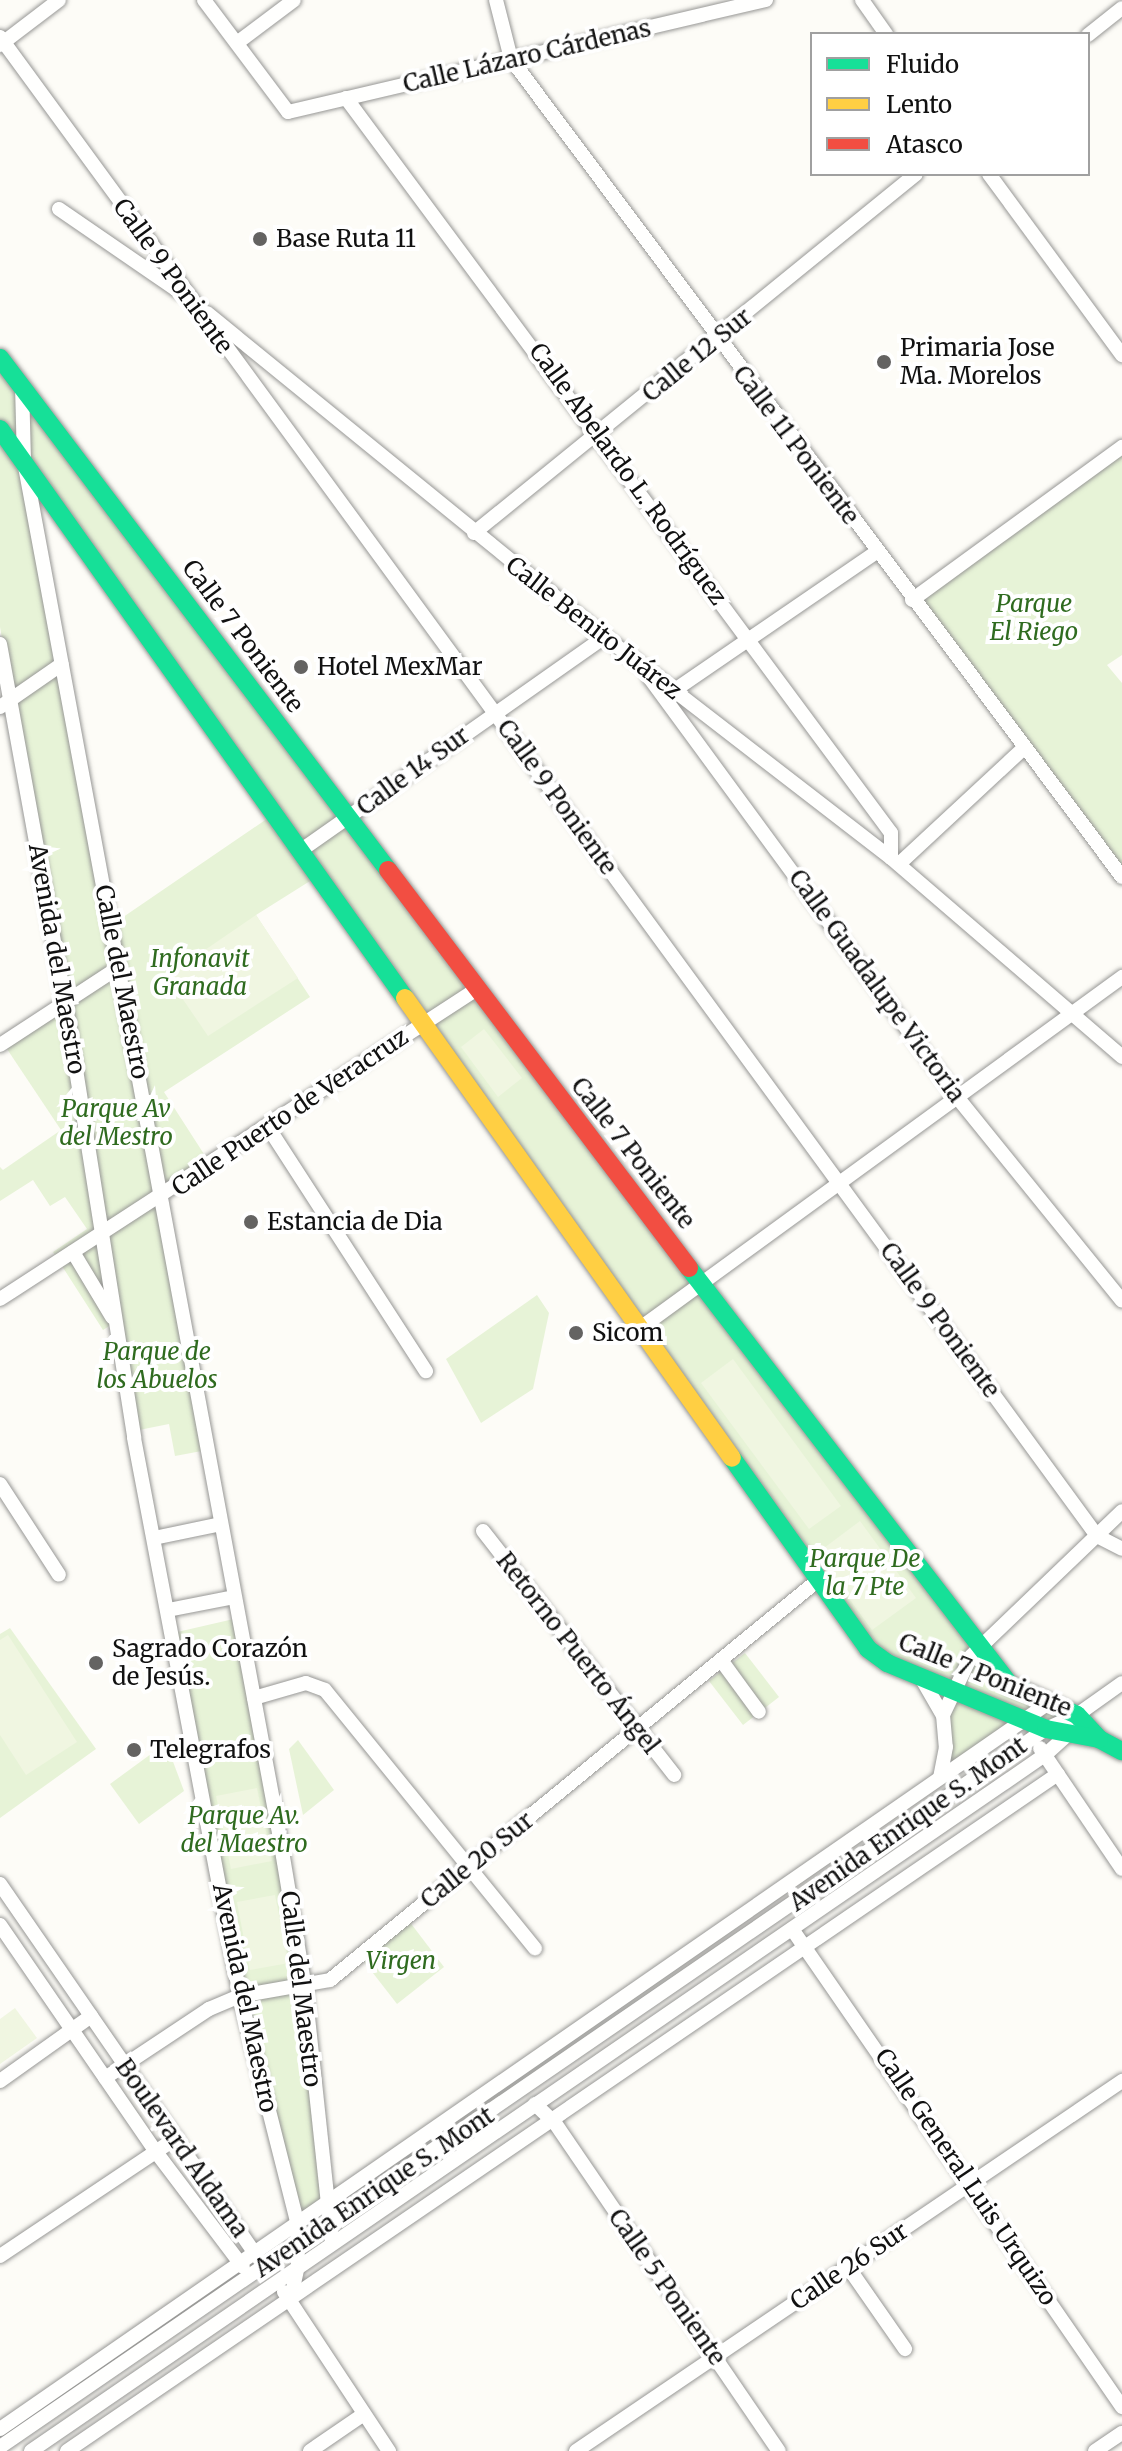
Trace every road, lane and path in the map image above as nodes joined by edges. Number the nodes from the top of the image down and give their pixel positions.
1 (59, 0) edge
2 (204, 0) edge
3 (294, 0) edge
4 (496, 0) edge
5 (766, 0) edge
6 (862, 0) edge
7 (1122, 8) edge
8 (885, 32) edge
9 (1090, 33) edge
10 (1, 41) edge
11 (237, 43) junction
12 (511, 59) junction
13 (346, 98) junction
14 (914, 176) edge
15 (990, 176) edge
16 (59, 209) dead end
17 (190, 300) junction
18 (717, 340) junction
19 (1122, 355) edge
20 (0, 358) edge
21 (22, 385) junction
22 (0, 429) edge
23 (599, 433) junction
24 (1122, 447) edge
25 (24, 461) junction
26 (474, 533) junction
27 (876, 552) junction
28 (912, 600) junction
29 (605, 637) junction
30 (751, 640) junction
31 (0, 644) edge
32 (62, 664) junction
33 (669, 694) junction
34 (5, 704) edge
35 (495, 712) junction
36 (1024, 748) junction
37 (350, 817) junction
38 (300, 851) junction
39 (895, 861) junction
40 (1122, 877) edge
41 (119, 967) junction
42 (1122, 977) edge
43 (477, 989) junction
44 (65, 1000) junction
45 (1070, 1015) junction
46 (425, 1023) junction
47 (0, 1045) edge
48 (1122, 1057) edge
49 (957, 1097) junction
50 (268, 1127) junction
51 (840, 1182) junction
52 (161, 1198) junction
53 (103, 1234) junction
54 (73, 1252) junction
55 (703, 1283) junction
56 (0, 1299) edge
57 (1122, 1301) edge
58 (115, 1322) junction
59 (639, 1329) junction
60 (426, 1371) dead end
61 (0, 1484) edge
62 (1122, 1511) edge
63 (221, 1524) junction
64 (483, 1531) dead end
65 (1097, 1536) junction
66 (154, 1538) junction
67 (1122, 1549) edge
68 (59, 1575) dead end
69 (817, 1581) junction
70 (234, 1597) junction
71 (168, 1610) junction
72 (978, 1649) junction
73 (721, 1660) junction
74 (910, 1672) junction
75 (1122, 1683) edge
76 (956, 1691) junction
77 (254, 1698) junction
78 (1047, 1704) junction
79 (759, 1712) dead end
80 (943, 1715) junction
81 (1077, 1715) junction
82 (1025, 1720) junction
83 (637, 1729) junction
84 (1039, 1733) junction
85 (1071, 1736) junction
86 (1099, 1739) junction
87 (1122, 1751) edge
88 (1045, 1755) junction
89 (1058, 1774) junction
90 (674, 1775) dead end
91 (940, 1777) junction
92 (933, 1832) junction
93 (949, 1850) junction
94 (468, 1868) junction
95 (1122, 1869) edge
96 (0, 1884) edge
97 (0, 1925) edge
98 (792, 1929) junction
99 (535, 1948) dead end
100 (809, 1948) junction
101 (305, 1989) junction
102 (240, 1996) junction
103 (91, 2016) junction
104 (72, 2030) junction
105 (125, 2065) junction
106 (105, 2078) junction
107 (0, 2081) edge
108 (1122, 2081) edge
109 (535, 2104) junction
110 (555, 2123) junction
111 (176, 2138) junction
112 (156, 2152) junction
113 (971, 2183) junction
114 (325, 2202) junction
115 (297, 2221) junction
116 (328, 2224) junction
117 (332, 2241) junction
118 (298, 2245) junction
119 (254, 2251) junction
120 (0, 2256) edge
121 (238, 2262) junction
122 (298, 2265) junction
123 (848, 2267) junction
124 (257, 2272) junction
125 (267, 2286) junction
126 (291, 2297) junction
127 (905, 2349) dead end
128 (715, 2356) junction
129 (1122, 2407) edge
130 (364, 2414) junction
131 (0, 2429) edge
132 (1122, 2433) edge
133 (3, 2446) edge
134 (31, 2451) edge
135 (67, 2451) edge
136 (310, 2451) edge
137 (389, 2451) edge
138 (576, 2451) edge
139 (779, 2451) edge
140 (1095, 2451) edge

1 - 10 street
2 - 11 street
3 - 11 street
4 - 12 street, Calle 11 Poniente
5 - 12 street, Calle Lázaro Cárdenas
6 - 8 street
7 - 9 street
10 - 17 street, Calle 9 Poniente
11 - 13 street, Calle Lázaro Cárdenas
12 - 13 street, Calle Lázaro Cárdenas
12 - 18 street, Calle 11 Poniente
13 - 23 street, Calle Abelardo L. Rodríguez
14 - 18 street, Calle 12 Sur
15 - 19 street
16 - 17 street, Calle Benito Juárez
17 - 26 street, Calle Benito Juárez
17 - 35 street, Calle 9 Poniente
18 - 23 street, Calle 12 Sur
18 - 27 street, Calle 11 Poniente
20 - 21 main road, Calle 7 Poniente
21 - 25 street, Calle del Maestro
21 - 37 main road, Calle 7 Poniente
22 - 25 main road, Calle 7 Poniente
23 - 26 street, Calle 12 Sur
23 - 30 street, Calle Abelardo L. Rodríguez
24 - 28 street
25 - 32 street, Calle del Maestro
25 - 38 main road, Calle 7 Poniente
26 - 29 street, Calle Benito Juárez
27 - 28 street, Calle 11 Poniente
27 - 30 street
28 - 36 street, Calle 11 Poniente
29 - 33 street, Calle Benito Juárez
29 - 35 street, Calle 14 Sur
30 - 33 street
30 - 39 street, Calle Abelardo L. Rodríguez
31 - 34 street, Avenida del Maestro
32 - 34 street
32 - 41 street, Calle del Maestro
33 - 39 street, Calle Benito Juárez
33 - 49 street, Calle Guadalupe Victoria
34 - 44 street, Avenida del Maestro
35 - 37 street, Calle 14 Sur
35 - 51 street, Calle 9 Poniente
36 - 39 street
36 - 40 street, Calle 11 Poniente
37 - 38 street, Calle 14 Sur
37 - 43 main road, Calle 7 Poniente
38 - 46 main road, Calle 7 Poniente
39 - 45 street, Calle Benito Juárez
41 - 44 street
41 - 52 street, Calle del Maestro
42 - 45 street
43 - 46 street, Calle Puerto de Veracruz
43 - 55 main road, Calle 7 Poniente
44 - 47 street
44 - 53 street, Avenida del Maestro
45 - 48 street, Calle Benito Juárez
45 - 49 street
46 - 50 street, Calle Puerto de Veracruz
46 - 59 main road, Calle 7 Poniente
49 - 51 street
49 - 57 street, Calle Guadalupe Victoria
50 - 52 street, Calle Puerto de Veracruz
50 - 60 street
51 - 55 street
51 - 65 street, Calle 9 Poniente
52 - 53 street, Calle Puerto de Veracruz
52 - 63 street, Calle del Maestro
53 - 54 street, Calle Puerto de Veracruz
53 - 58 street, Avenida del Maestro
54 - 56 street, Calle Puerto de Veracruz
54 - 58 street
55 - 59 street
55 - 72 main road, Calle 7 Poniente
58 - 66 street, Avenida del Maestro
59 - 69 main road, Calle 7 Poniente
61 - 68 street
62 - 65 street
63 - 66 street
63 - 70 street, Calle del Maestro
64 - 83 street, Retorno Puerto Ángel
65 - 67 street, Calle 9 Poniente
65 - 72 street
66 - 71 street, Avenida del Maestro
69 - 73 street, Calle 20 Sur
69 - 74 main road, Calle 7 Poniente
70 - 71 street
70 - 77 street, Calle del Maestro
71 - 102 street, Avenida del Maestro
72 - 76 street
72 - 78 main road, Calle 7 Poniente
73 - 79 street
73 - 83 street, Calle 20 Sur
74 - 76 main road, Calle 7 Poniente
74 - 80 street
75 - 81 street, Avenida Enrique S. Mont
76 - 80 street
76 - 82 main road, Calle 7 Poniente
77 - 94 street
77 - 101 street, Calle del Maestro
78 - 81 main road, Calle 7 Poniente
78 - 82 street
80 - 91 street
81 - 84 street, Avenida Enrique S. Mont
81 - 85 street
81 - 86 main road, Calle 7 Poniente
82 - 84 main road, Calle 7 Poniente
82 - 91 street
83 - 90 street, Retorno Puerto Ángel
83 - 94 street, Calle 20 Sur
84 - 85 main road, Calle 7 Poniente
84 - 88 street
84 - 116 street, Avenida Enrique S. Mont
85 - 86 main road, Calle 7 Poniente
85 - 88 street, Avenida Enrique S. Mont
86 - 87 main road
88 - 89 street
88 - 92 street, Avenida Enrique S. Mont
89 - 93 street
89 - 95 street
91 - 114 street
92 - 93 street
92 - 98 street, Avenida Enrique S. Mont
93 - 100 street
94 - 99 street
94 - 101 street, Calle 20 Sur
96 - 103 street, Boulevard Aldama
97 - 104 street, Boulevard Aldama
98 - 100 street, Calle General Luis Urquizo
98 - 109 street, Avenida Enrique S. Mont
100 - 110 street
100 - 113 street, Calle General Luis Urquizo
101 - 102 street, Calle 20 Sur
101 - 114 street, Calle del Maestro
102 - 105 street, Calle 20 Sur
102 - 115 street, Avenida del Maestro
103 - 104 street
103 - 105 street, Boulevard Aldama
104 - 106 street, Boulevard Aldama
104 - 107 street
105 - 106 street, Calle 20 Sur
105 - 111 street, Boulevard Aldama
106 - 112 street, Boulevard Aldama
108 - 113 street, Calle 26 Sur
109 - 110 street, Calle 5 Poniente
109 - 117 street, Avenida Enrique S. Mont
110 - 126 street
110 - 128 street, Calle 5 Poniente
111 - 112 street
111 - 119 street, Boulevard Aldama
112 - 120 street
112 - 121 street, Boulevard Aldama
113 - 123 street, Calle 26 Sur
113 - 129 street, Calle General Luis Urquizo
114 - 115 street
114 - 116 street, Calle del Maestro
115 - 118 street, Avenida del Maestro
115 - 119 street
116 - 117 street, Calle del Maestro
116 - 118 street, Avenida Enrique S. Mont
117 - 122 street, Avenida Enrique S. Mont
118 - 122 street, Avenida del Maestro
118 - 124 street, Avenida Enrique S. Mont
119 - 121 street
119 - 124 street, Boulevard Aldama
121 - 124 street, Boulevard Aldama
121 - 131 street
122 - 125 street, Avenida Enrique S. Mont
122 - 126 street, Avenida del Maestro
123 - 127 street
123 - 128 street, Calle 26 Sur
124 - 125 street, Boulevard Aldama
124 - 133 street, Avenida Enrique S. Mont
125 - 126 street, Boulevard Aldama
125 - 134 street, Avenida Enrique S. Mont
126 - 130 street, Boulevard Aldama
126 - 135 street
128 - 138 street, Calle 26 Sur
128 - 139 street, Calle 5 Poniente
130 - 136 street
130 - 137 street, Boulevard Aldama
132 - 140 street

